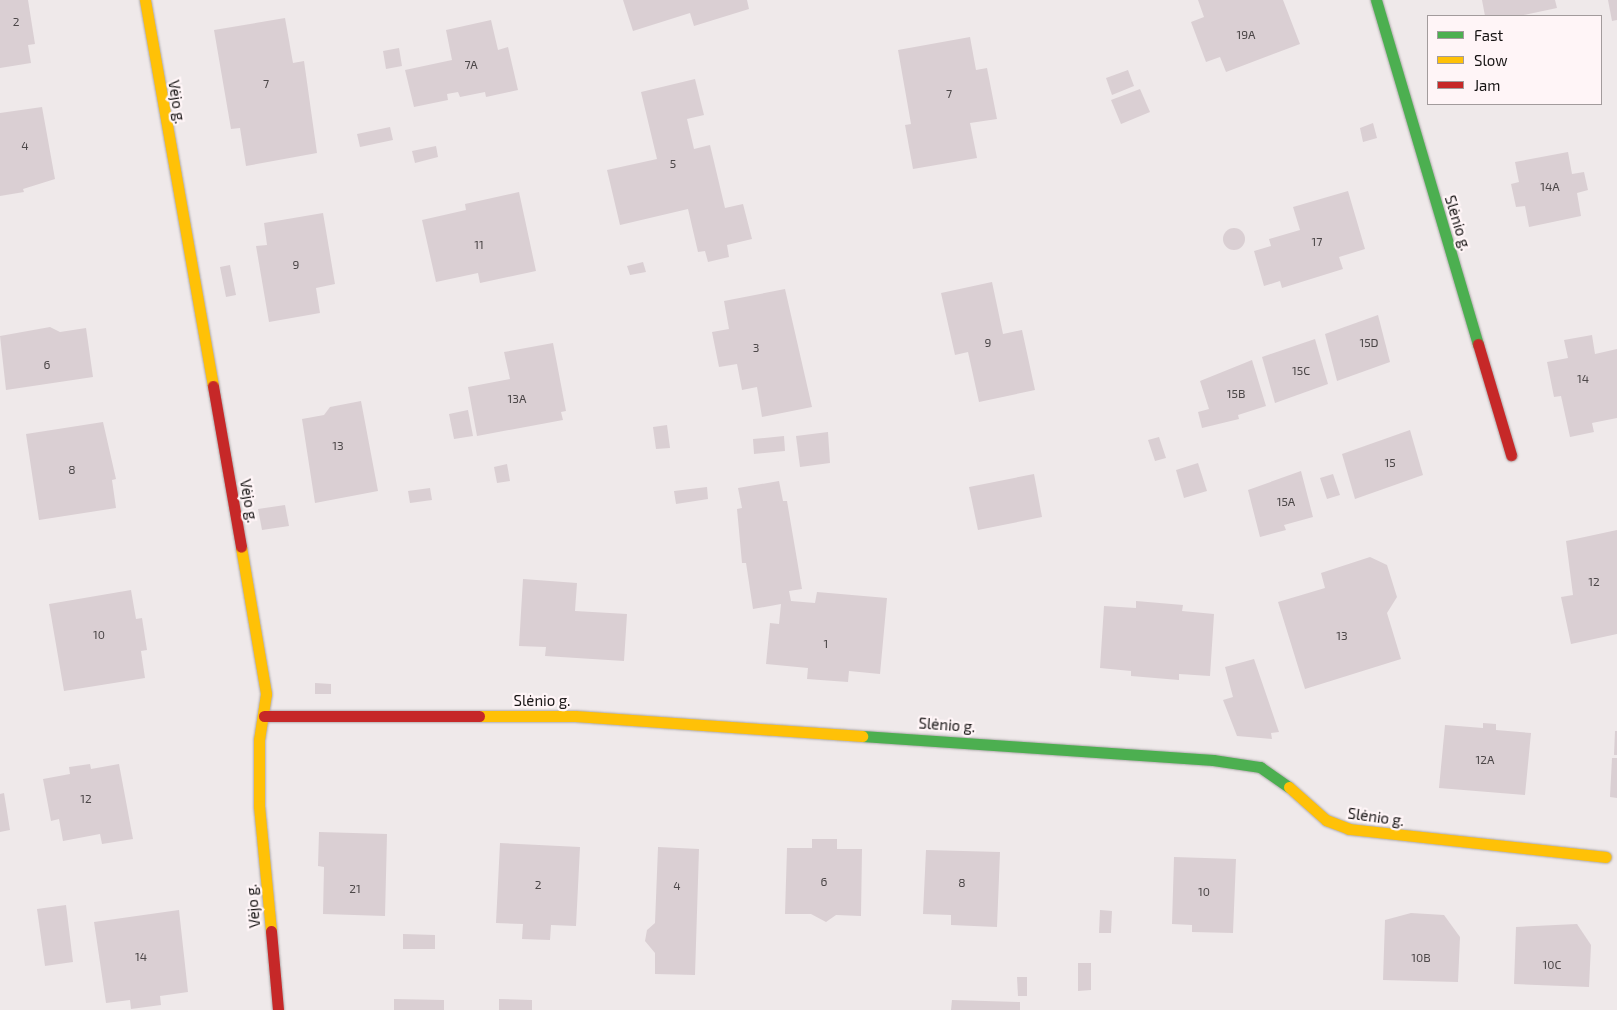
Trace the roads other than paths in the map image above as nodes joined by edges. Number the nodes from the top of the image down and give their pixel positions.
1 (145, 0) edge
2 (1376, 0) edge
3 (1511, 455) dead end
4 (264, 716) junction
5 (1605, 857) dead end
6 (278, 1010) edge

1 - 4 street, Vėjo g.
2 - 3 street, Slėnio g.
4 - 5 street, Slėnio g.
4 - 6 street, Vėjo g.

